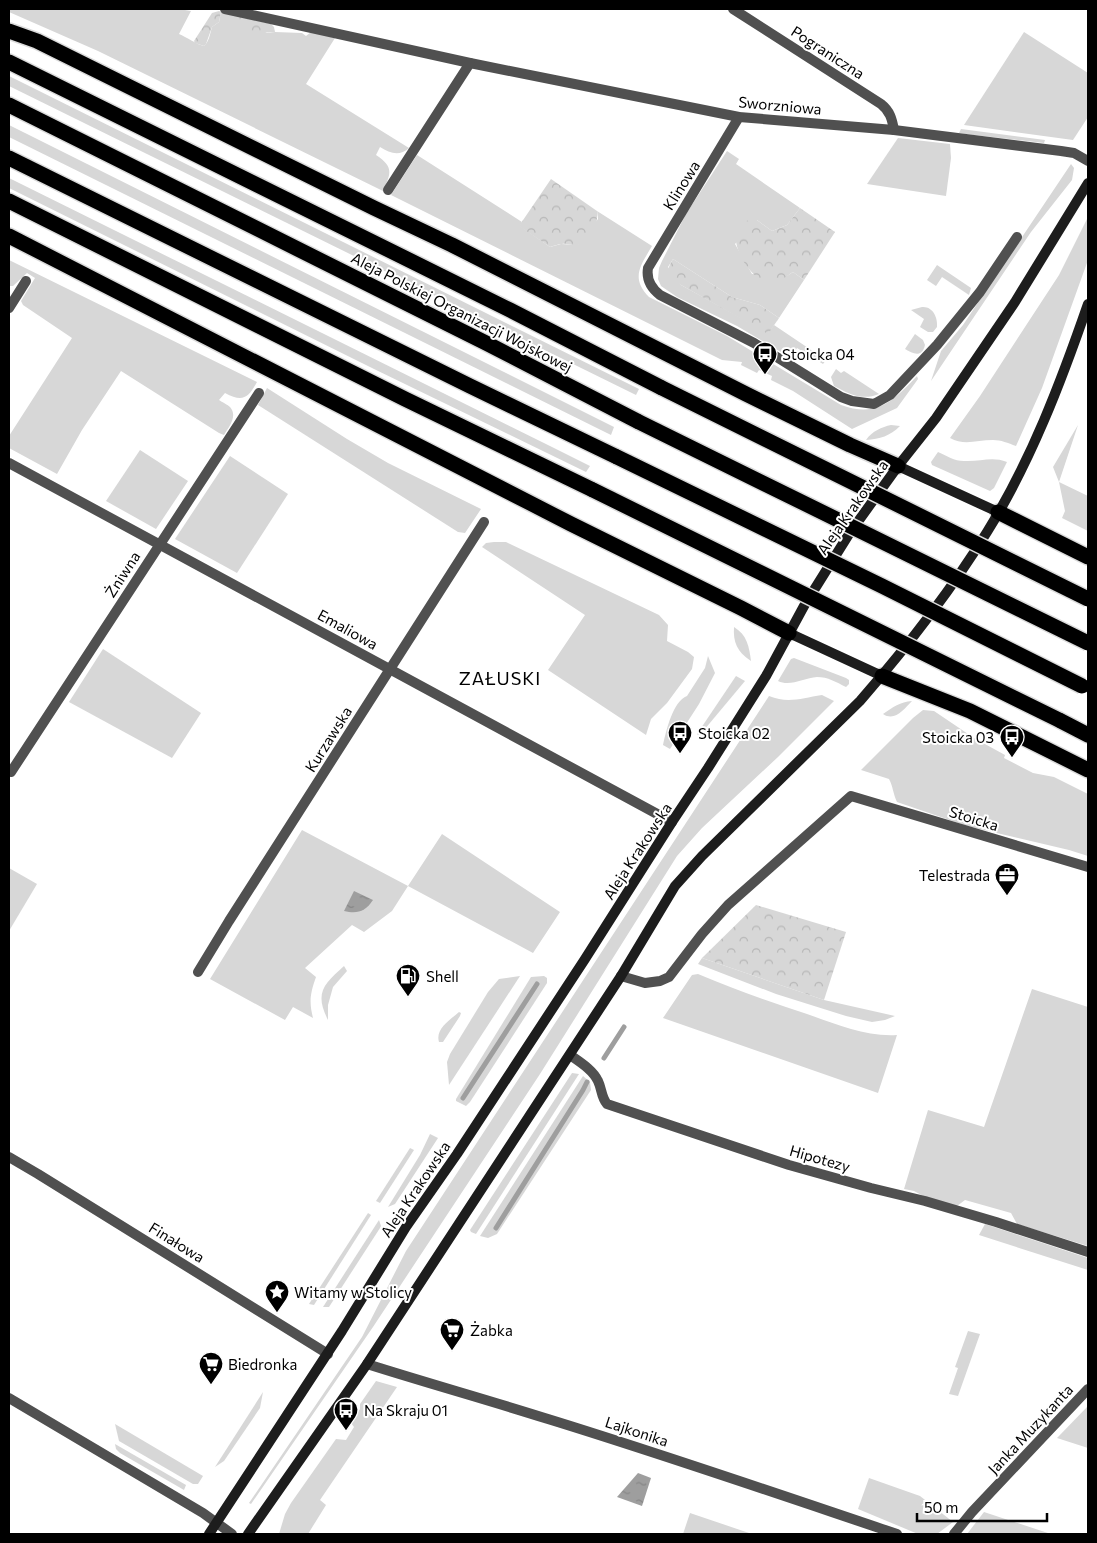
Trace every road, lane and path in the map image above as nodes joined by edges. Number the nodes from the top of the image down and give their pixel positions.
1 (225, 9) edge
2 (733, 9) edge
3 (9, 31) edge
4 (9, 62) edge
5 (470, 63) junction
6 (9, 105) edge
7 (739, 117) junction
8 (894, 130) junction
9 (9, 158) edge
10 (1088, 161) edge
11 (1088, 183) edge
12 (388, 190) dead end
13 (9, 202) edge
14 (9, 236) edge
15 (1017, 237) dead end
16 (26, 281) dead end
17 (1088, 304) edge
18 (9, 308) edge
19 (259, 393) dead end
20 (9, 463) edge
21 (898, 466) junction
22 (998, 512) junction
23 (484, 522) dead end
24 (160, 544) junction
25 (1088, 557) edge
26 (1088, 599) edge
27 (789, 633) junction
28 (1088, 643) edge
29 (390, 669) junction
30 (882, 676) junction
31 (1085, 687) edge
32 (1088, 735) edge
33 (1088, 770) edge
34 (11, 772) dead end
35 (672, 822) junction
36 (1088, 867) edge
37 (198, 972) dead end
38 (621, 976) junction
39 (570, 1055) junction
40 (9, 1157) edge
41 (1088, 1252) edge
42 (328, 1354) junction
43 (367, 1364) junction
44 (1088, 1389) edge
45 (9, 1398) edge
46 (216, 1523) junction
47 (209, 1534) edge
48 (232, 1534) edge
49 (248, 1534) edge
50 (897, 1534) edge
51 (954, 1534) edge

1 - 5 street, Sworzniowa
2 - 8 street, Pograniczna
3 - 21 highway
4 - 26 highway, bridge
5 - 7 street, Sworzniowa
5 - 12 street
6 - 28 highway, Aleja Polskiej Organizacji Wojskowej, bridge
7 - 8 street, Sworzniowa
7 - 15 street, Klinowa
8 - 10 street, Sworzniowa
9 - 31 highway, bridge
11 - 21 main road, Aleja Krakowska
13 - 32 highway, bridge
14 - 27 highway
16 - 18 street
17 - 22 main road
19 - 24 street, Żniwna
20 - 24 street, Emaliowa
21 - 22 main road
21 - 27 main road, Aleja Krakowska
22 - 25 highway
22 - 30 main road
23 - 29 street, Kurzawska
24 - 29 street, Emaliowa
24 - 34 street, Żniwna
27 - 30 main road
27 - 35 main road, Aleja Krakowska
29 - 35 street, Emaliowa
29 - 37 street, Kurzawska
30 - 33 highway
30 - 38 main road
35 - 42 main road, Aleja Krakowska
36 - 38 street, Stoicka
38 - 39 main road
39 - 41 street, Hipotezy
39 - 43 main road
40 - 42 street, Finałowa
42 - 46 main road, Aleja Krakowska
43 - 49 main road
43 - 50 street, Lajkonika
44 - 51 street, Janka Muzykanta
45 - 46 street
46 - 47 main road, Aleja Krakowska
46 - 48 street

